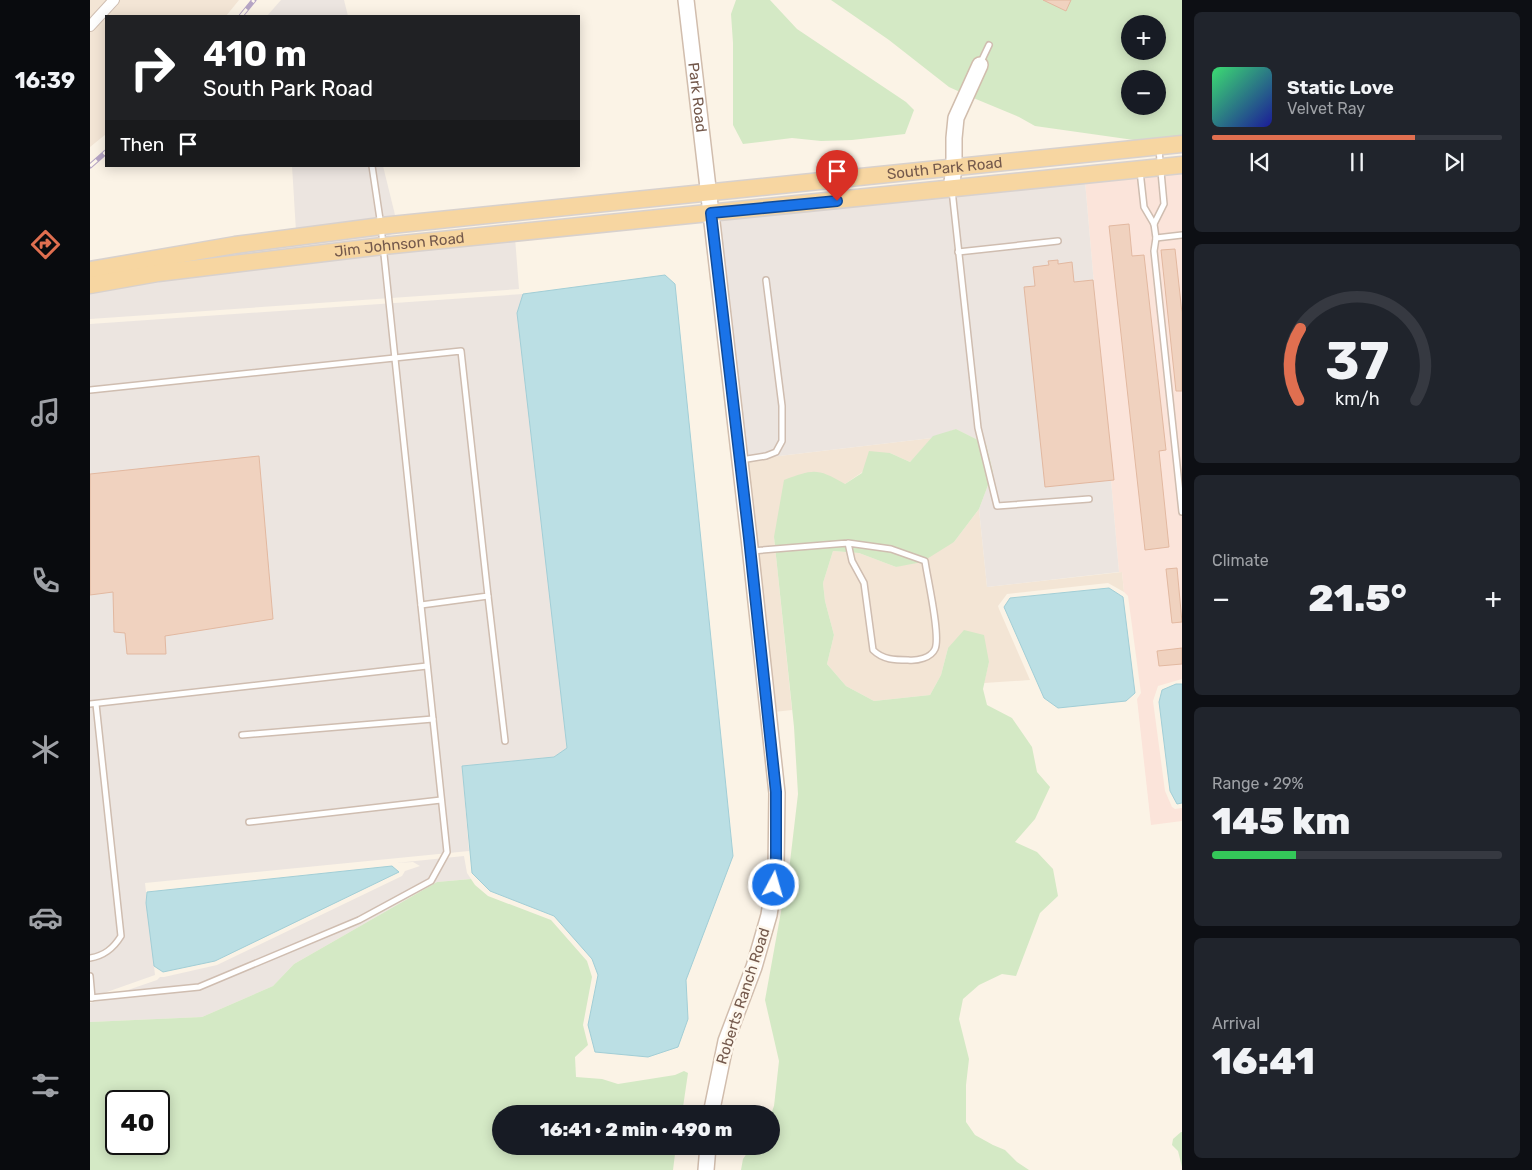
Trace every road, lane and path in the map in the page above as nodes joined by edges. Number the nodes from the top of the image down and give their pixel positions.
1 (114, 0) edge
2 (686, 0) edge
3 (90, 26) edge
4 (989, 45) dead end
5 (980, 65) joint
6 (1182, 144) edge
7 (1182, 152) edge
8 (1160, 156) junction
9 (1182, 165) edge
10 (372, 167) edge
11 (1140, 169) junction
12 (953, 180) junction
13 (709, 203) junction
14 (548, 209) junction
15 (1154, 224) junction
16 (381, 226) junction
17 (1182, 235) edge
18 (1156, 238) junction
19 (1058, 241) dead end
20 (383, 246) junction
21 (958, 252) junction
22 (90, 270) edge
23 (766, 280) dead end
24 (90, 285) edge
25 (395, 358) junction
26 (90, 390) edge
27 (740, 460) junction
28 (1089, 499) dead end
29 (1182, 512) edge
30 (848, 543) junction
31 (751, 551) junction
32 (488, 596) junction
33 (421, 605) junction
34 (427, 666) junction
35 (93, 704) edge
36 (433, 719) junction
37 (242, 736) dead end
38 (506, 741) dead end
39 (441, 800) junction
40 (249, 822) dead end
41 (90, 958) edge
42 (90, 976) edge
43 (91, 998) edge
44 (713, 1105) edge
45 (707, 1155) edge
46 (706, 1170) edge

1 - 3 street
2 - 13 street, Park Road
4 - 5 lane
5 - 12 street
6 - 8 main road, South Park Road
7 - 8 main road
8 - 9 main road, South Park Road
8 - 11 main road, South Park Road
8 - 12 main road, South Park Road
8 - 15 lane
10 - 16 lane
11 - 12 main road, South Park Road
11 - 15 lane
12 - 13 main road, South Park Road
12 - 13 main road, South Park Road
12 - 21 lane
13 - 14 main road, Jim Johnson Road
13 - 20 main road, Jim Johnson Road
13 - 27 street, Roberts Ranch Road
14 - 16 main road, Jim Johnson Road
14 - 20 main road
15 - 18 lane
16 - 20 lane
16 - 22 main road, Jim Johnson Road
17 - 18 lane
18 - 29 lane
19 - 21 lane
20 - 24 main road, Jim Johnson Road
20 - 25 lane
21 - 28 lane
23 - 27 lane
25 - 26 lane
25 - 32 lane
25 - 33 lane
27 - 31 street, Roberts Ranch Road
30 - 30 lane
30 - 31 lane
31 - 44 street, Roberts Ranch Road
32 - 33 lane
32 - 38 lane
33 - 34 lane
34 - 35 lane
34 - 36 lane
35 - 41 lane
36 - 37 lane
36 - 39 lane
39 - 40 lane
39 - 43 lane
42 - 43 lane
45 - 46 street

